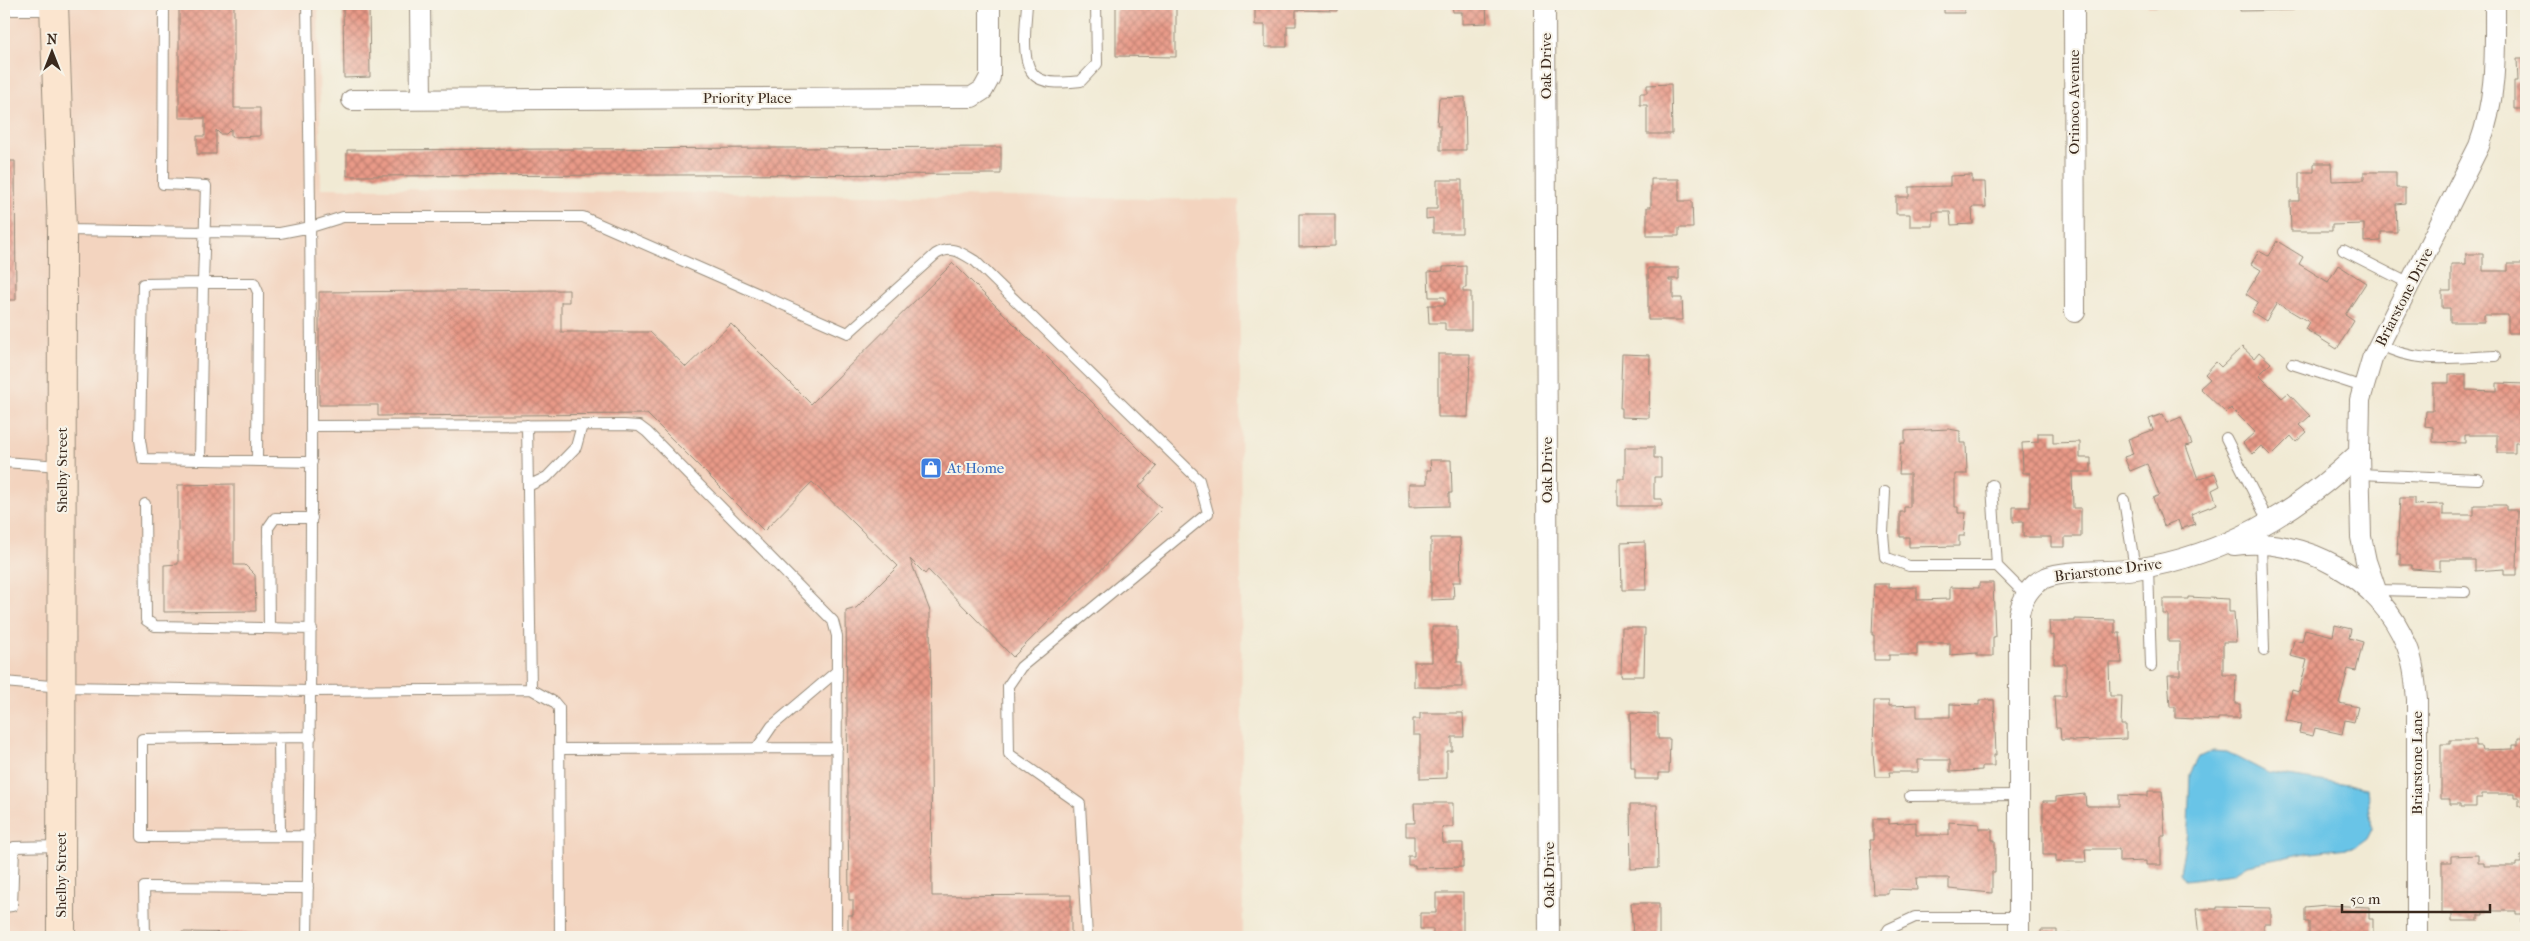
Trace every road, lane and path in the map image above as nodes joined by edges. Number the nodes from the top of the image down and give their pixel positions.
1 (164, 4) edge
2 (308, 4) edge
3 (420, 4) edge
4 (990, 4) edge
5 (1027, 4) edge
6 (1096, 4) edge
7 (1545, 4) edge
8 (2074, 4) edge
9 (2495, 4) edge
10 (54, 7) edge
11 (4, 10) edge
12 (421, 99) junction
13 (352, 100) dead end
14 (311, 228) junction
15 (62, 230) junction
16 (204, 232) junction
17 (2343, 250) dead end
18 (204, 283) junction
19 (2410, 284) junction
20 (2075, 312) dead end
21 (2380, 344) junction
22 (2495, 356) dead end
23 (2292, 364) dead end
24 (2363, 387) junction
25 (527, 425) junction
26 (582, 425) junction
27 (311, 426) junction
28 (2226, 438) dead end
29 (2359, 453) junction
30 (200, 460) junction
31 (257, 461) junction
32 (4, 462) edge
33 (312, 462) junction
34 (62, 466) junction
35 (2359, 474) junction
36 (2478, 479) dead end
37 (1992, 485) dead end
38 (528, 486) junction
39 (1885, 492) dead end
40 (2124, 500) dead end
41 (145, 504) dead end
42 (312, 518) junction
43 (2269, 523) junction
44 (2261, 544) junction
45 (2220, 546) junction
46 (1997, 566) junction
47 (2142, 568) junction
48 (2464, 592) dead end
49 (2378, 594) junction
50 (2026, 595) junction
51 (269, 628) junction
52 (312, 629) junction
53 (2264, 650) dead end
54 (2151, 666) dead end
55 (837, 671) junction
56 (4, 682) edge
57 (62, 687) junction
58 (531, 689) junction
59 (312, 691) junction
60 (311, 737) junction
61 (279, 738) junction
62 (756, 748) junction
63 (836, 748) junction
64 (559, 749) junction
65 (2019, 795) junction
66 (1910, 796) dead end
67 (280, 836) junction
68 (309, 836) junction
69 (61, 846) junction
70 (308, 888) junction
71 (4, 907) edge
72 (2019, 927) edge
73 (61, 937) edge
74 (145, 937) edge
75 (307, 937) edge
76 (560, 937) edge
77 (836, 937) edge
78 (1087, 937) edge
79 (1549, 937) edge
80 (1884, 937) edge
81 (2417, 937) edge

1 - 16 lane
2 - 14 lane
3 - 12 street
4 - 12 street, Priority Place
5 - 6 lane
7 - 79 street, Oak Drive
8 - 20 street, Orinoco Avenue
9 - 19 street, Briarstone Drive
10 - 11 lane
10 - 15 street, Shelby Street
12 - 13 street, Priority Place
14 - 16 lane
14 - 27 lane
14 - 78 lane
15 - 16 lane
15 - 34 street, Shelby Street
16 - 18 lane
17 - 19 lane
18 - 30 lane
18 - 30 lane
18 - 31 lane
19 - 21 street, Briarstone Drive
21 - 22 lane
21 - 24 street, Briarstone Drive
23 - 24 lane
24 - 29 street, Briarstone Drive
25 - 26 lane
25 - 27 lane
25 - 38 lane
26 - 38 lane
26 - 55 lane
27 - 33 lane
28 - 43 lane
29 - 35 street, Briarstone Lane
29 - 43 street, Briarstone Drive
30 - 31 lane
31 - 33 lane
32 - 34 lane
33 - 42 lane
34 - 57 street, Shelby Street
35 - 36 lane
35 - 49 street, Briarstone Lane
37 - 46 lane
38 - 58 lane
39 - 46 lane
40 - 47 lane
41 - 51 lane
42 - 51 lane
42 - 52 lane
43 - 45 street, Briarstone Drive
44 - 45 street, Briarstone Lane
44 - 49 street, Briarstone Lane
44 - 53 lane
45 - 47 street, Briarstone Drive
46 - 50 lane
47 - 50 street, Briarstone Drive
47 - 54 lane
48 - 49 lane
49 - 81 street, Briarstone Lane
50 - 65 street
51 - 52 lane
52 - 59 lane
55 - 62 lane
55 - 63 lane
56 - 57 lane
57 - 59 lane
57 - 69 street, Shelby Street
58 - 59 lane
58 - 64 lane
59 - 60 lane
60 - 61 lane
60 - 68 lane
61 - 67 lane
61 - 67 lane
62 - 63 lane
62 - 64 lane
63 - 77 lane
64 - 76 lane
65 - 66 lane
65 - 72 street
67 - 68 lane
68 - 70 lane
69 - 71 lane
69 - 73 street, Shelby Street
70 - 74 lane
70 - 75 lane
72 - 80 lane

